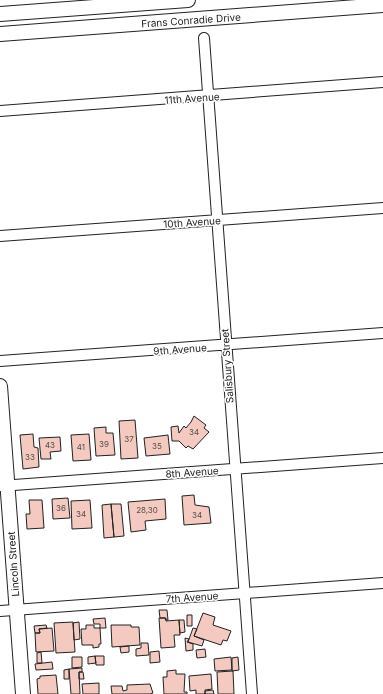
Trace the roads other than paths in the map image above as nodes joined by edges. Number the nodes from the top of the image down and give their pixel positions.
1 (188, 0) edge
2 (383, 5) edge
3 (0, 14) edge
4 (0, 34) edge
5 (204, 38) dead end
6 (383, 82) edge
7 (207, 96) junction
8 (0, 111) edge
9 (383, 208) edge
10 (216, 220) junction
11 (0, 236) edge
12 (383, 333) edge
13 (226, 345) junction
14 (0, 360) edge
15 (0, 386) edge
16 (383, 458) edge
17 (235, 469) junction
18 (4, 486) edge
19 (383, 583) edge
20 (244, 594) junction
21 (16, 610) junction
22 (0, 611) edge
23 (23, 694) edge
24 (252, 694) edge

1 - 3 main road, Frans Conradie Drive
2 - 4 main road, Frans Conradie Drive
5 - 7 street, Salisbury Street
6 - 7 street, 11th Avenue
7 - 8 street, 11th Avenue
7 - 10 street, Salisbury Street
9 - 10 street, 10th Avenue
10 - 11 street, 10th Avenue
10 - 13 street, Salisbury Street
12 - 13 street, 9th Avenue
13 - 14 street, 9th Avenue
13 - 17 street, Salisbury Street
15 - 18 main road, Lincoln Street
16 - 17 street, 8th Avenue
17 - 18 street, 8th Avenue
17 - 20 street, Salisbury Street
18 - 21 main road, Lincoln Street
19 - 20 street, 7th Avenue
20 - 21 street, 7th Avenue
20 - 24 street, Salisbury Street
21 - 22 street, 7th Avenue
21 - 23 main road, Lincoln Street

